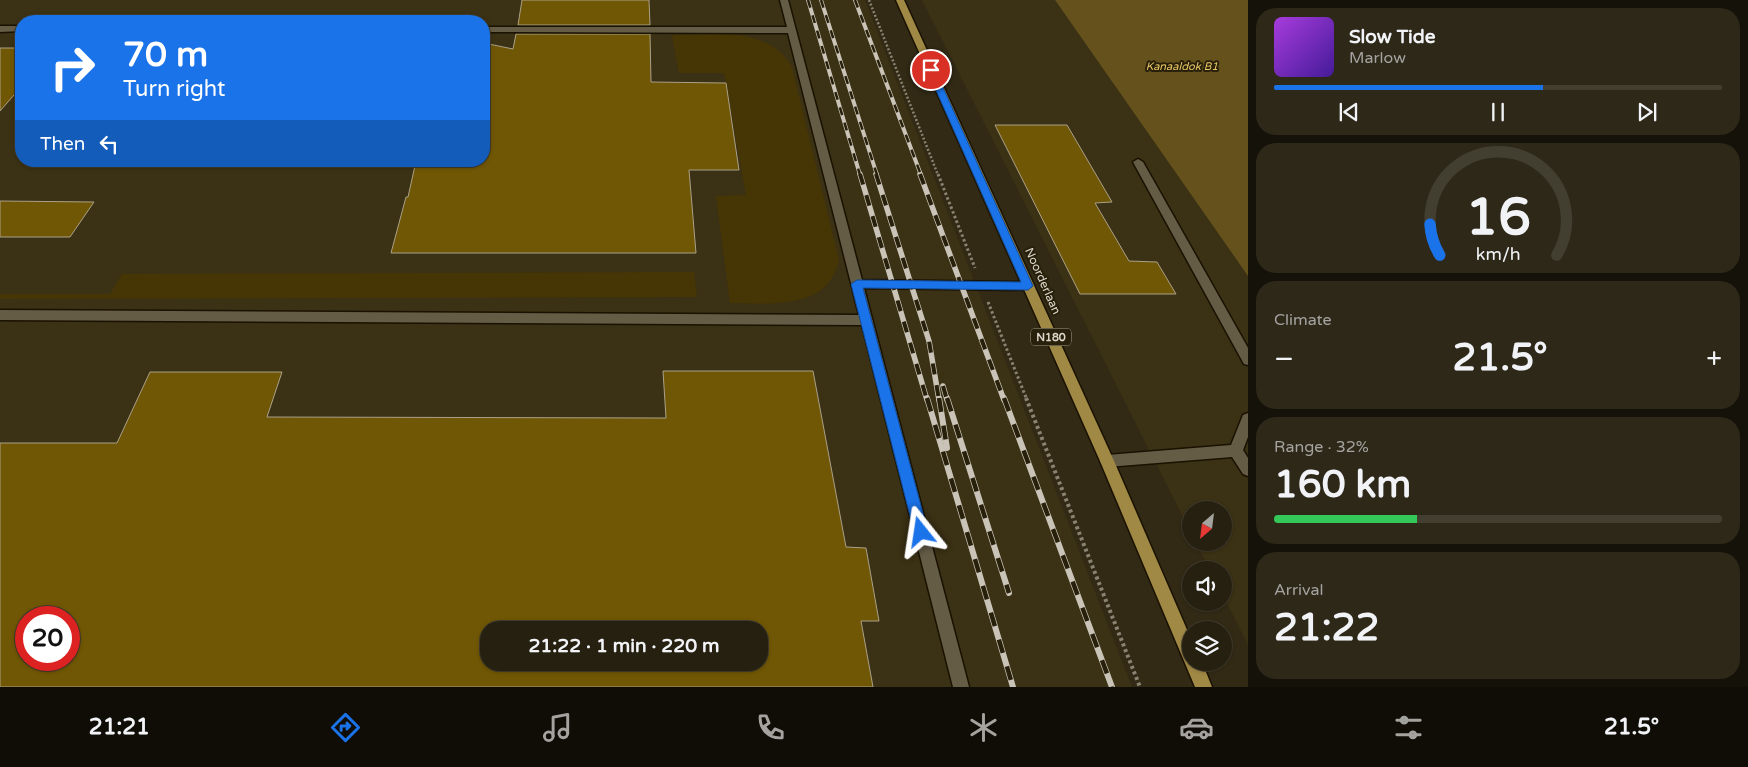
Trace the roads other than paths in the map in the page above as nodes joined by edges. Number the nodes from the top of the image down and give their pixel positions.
1 (784, 0) edge
2 (900, 0) edge
3 (0, 30) edge
4 (15, 30) edge
5 (490, 30) edge
6 (792, 30) junction
7 (1138, 162) dead end
8 (857, 284) junction
9 (1028, 286) junction
10 (0, 315) edge
11 (865, 320) junction
12 (1248, 360) edge
13 (1248, 419) edge
14 (1236, 452) junction
15 (1107, 461) junction
16 (1248, 470) edge
17 (1182, 637) edge
18 (1197, 671) edge
19 (962, 687) edge
20 (1204, 687) edge

1 - 6 lane
2 - 9 main road, Noorderlaan / N180
3 - 4 lane
5 - 6 lane
6 - 8 lane
7 - 12 lane
8 - 9 lane
8 - 11 lane
9 - 15 main road, Noorderlaan / N180
10 - 11 lane
11 - 19 lane
13 - 14 lane
14 - 15 lane
14 - 16 lane
15 - 17 main road, Noorderlaan / N180
18 - 20 main road

